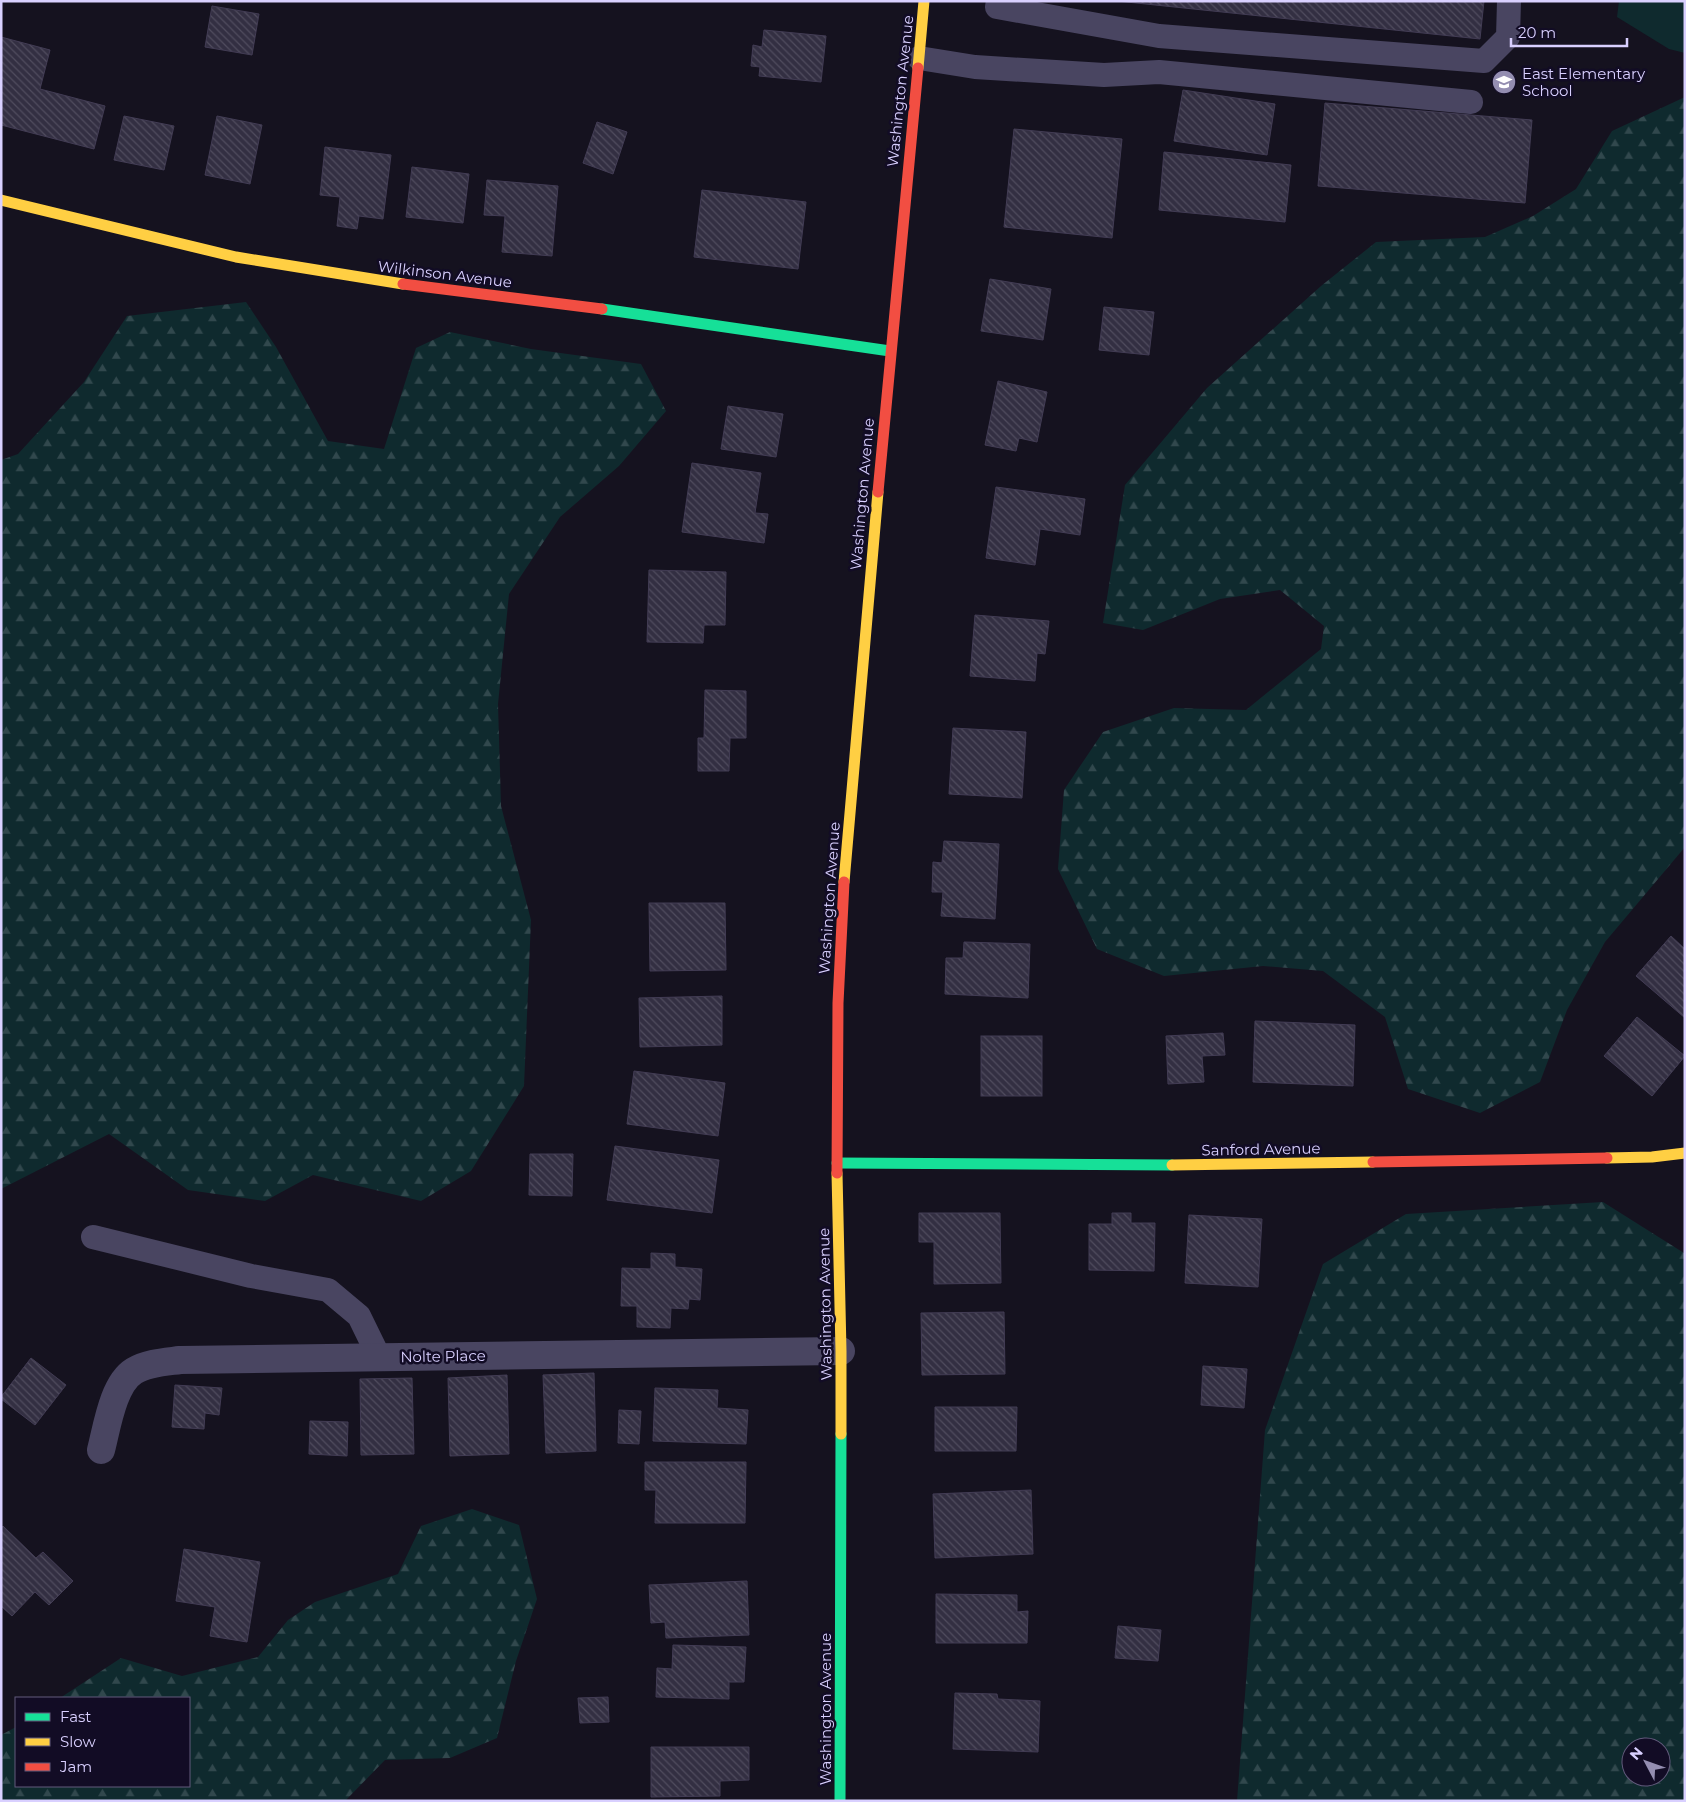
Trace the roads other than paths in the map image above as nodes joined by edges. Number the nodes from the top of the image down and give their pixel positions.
1 (924, 1) edge
2 (998, 1) edge
3 (1509, 1) edge
4 (919, 58) junction
5 (1471, 102) dead end
6 (1, 200) edge
7 (890, 351) junction
8 (1685, 1153) edge
9 (837, 1163) junction
10 (93, 1237) dead end
11 (841, 1351) junction
12 (379, 1357) junction
13 (101, 1450) dead end
14 (840, 1801) edge

1 - 4 main road, Washington Avenue
2 - 3 lane
4 - 5 lane
4 - 7 main road, Washington Avenue
6 - 7 main road, Wilkinson Avenue
7 - 9 main road, Washington Avenue
8 - 9 main road, Sanford Avenue
9 - 11 main road, Washington Avenue
10 - 12 lane
11 - 12 street, Nolte Place
11 - 14 main road, Washington Avenue
12 - 13 street, Nolte Place

